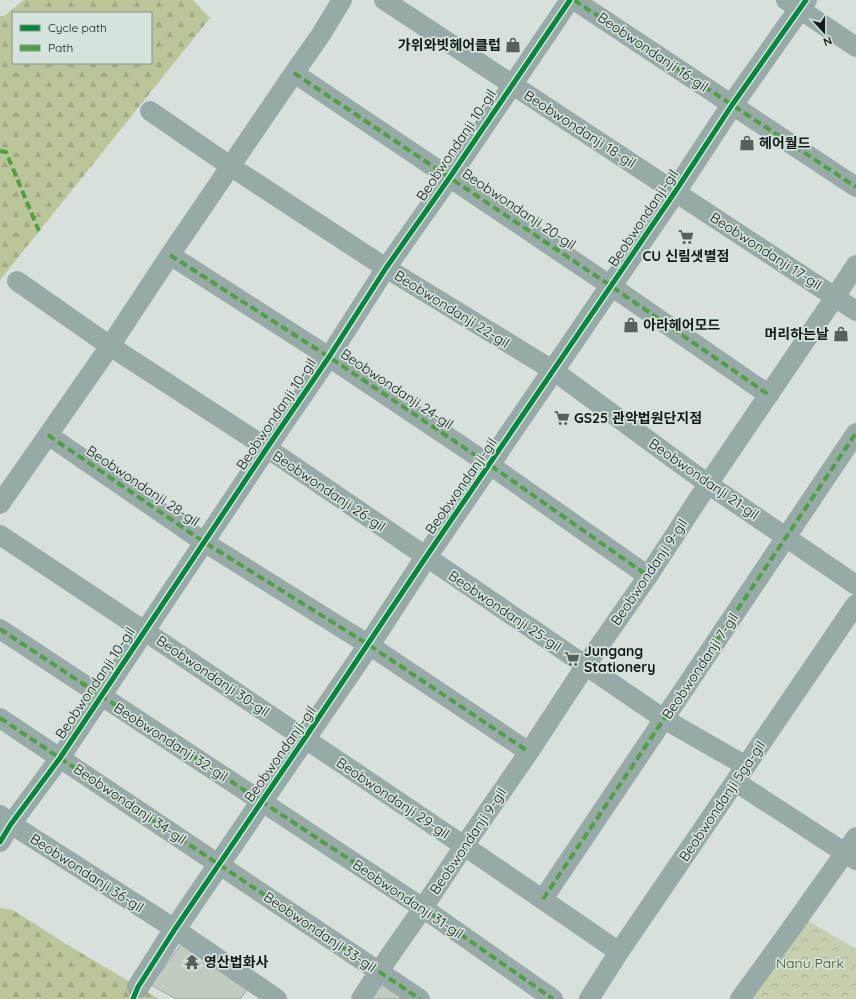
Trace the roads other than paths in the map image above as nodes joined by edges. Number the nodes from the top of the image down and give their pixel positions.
1 (342, 0) edge
2 (384, 0) edge
3 (570, 0) edge
4 (574, 0) edge
5 (797, 3) edge
6 (856, 47) edge
7 (294, 73) junction
8 (512, 85) junction
9 (732, 105) junction
10 (150, 111) dead end
11 (230, 166) junction
12 (450, 177) junction
13 (856, 187) edge
14 (675, 192) junction
15 (170, 255) junction
16 (856, 265) edge
17 (386, 268) junction
18 (16, 281) dead end
19 (611, 286) junction
20 (835, 297) junction
21 (856, 311) edge
22 (110, 346) junction
23 (329, 358) junction
24 (554, 371) junction
25 (769, 395) junction
26 (856, 433) edge
27 (48, 435) junction
28 (267, 448) junction
29 (490, 466) junction
30 (708, 484) junction
31 (0, 504) edge
32 (0, 535) edge
33 (786, 537) junction
34 (204, 542) junction
35 (426, 557) junction
36 (648, 576) junction
37 (856, 585) edge
38 (856, 604) edge
39 (0, 629) edge
40 (145, 630) junction
41 (369, 645) junction
42 (586, 665) junction
43 (101, 696) junction
44 (0, 718) edge
45 (664, 719) junction
46 (306, 738) junction
47 (529, 752) junction
48 (60, 758) junction
49 (741, 774) junction
50 (262, 801) junction
51 (6, 820) edge
52 (0, 842) edge
53 (464, 846) junction
54 (852, 850) edge
55 (219, 864) junction
56 (543, 899) junction
57 (423, 908) junction
58 (175, 929) junction
59 (619, 952) junction
60 (379, 971) junction
61 (136, 993) edge
62 (277, 999) edge
63 (361, 999) edge
64 (420, 999) edge
65 (553, 999) edge
66 (589, 999) edge
67 (740, 999) edge

1 - 7 street
2 - 8 street, Beobwondanji 18-gil
3 - 8 street, Beobwondanji 10-gil
4 - 9 street, Beobwondanji 16-gil
5 - 6 street
5 - 9 street, Beobwondanji-gil
7 - 11 street
7 - 12 street, Beobwondanji 20-gil
8 - 12 street, Beobwondanji 10-gil
8 - 14 street, Beobwondanji 18-gil
9 - 13 street
9 - 14 street, Beobwondanji-gil
10 - 11 street, Beobwondanji 22-gil
11 - 15 street
11 - 17 street, Beobwondanji 22-gil
12 - 17 street, Beobwondanji 10-gil
12 - 19 street, Beobwondanji 20-gil
14 - 19 street, Beobwondanji-gil
14 - 20 street, Beobwondanji 17-gil
15 - 22 street
15 - 23 street, Beobwondanji 24-gil
16 - 20 street, Beobwondanji 9-gil
17 - 23 street, Beobwondanji 10-gil
17 - 24 street, Beobwondanji 22-gil
18 - 22 street, Beobwondanji 26-gil
19 - 24 street, Beobwondanji-gil
19 - 25 street, Beobwondanji-gil
20 - 21 street, Beobwondanji 17-gil
20 - 25 street, Beobwondanji 9-gil
22 - 27 street
22 - 28 street, Beobwondanji 26-gil
23 - 28 street, Beobwondanji 10-gil
23 - 29 street, Beobwondanji 24-gil
24 - 29 street, Beobwondanji-gil
24 - 30 street, Beobwondanji 21-gil
25 - 30 street, Beobwondanji 9-gil
26 - 33 street, Beobwondanji 7-gil
27 - 31 street
27 - 34 street, Beobwondanji 28-gil
28 - 34 street, Beobwondanji 10-gil
28 - 35 street, Beobwondanji 26-gil
29 - 35 street, Beobwondanji-gil
29 - 36 street, Beobwondanji-gil
30 - 33 street, Beobwondanji 21-gil
30 - 36 street, Beobwondanji 9-gil
32 - 40 street, Beobwondanji 30-gil
33 - 37 street, Beobwondanji 21-gil
33 - 45 street, Beobwondanji 7-gil
34 - 40 street, Beobwondanji 10-gil
34 - 41 street, Beobwondanji 28-gil
35 - 41 street, Beobwondanji-gil
35 - 42 street, Beobwondanji 25-gil
36 - 42 street, Beobwondanji 9-gil
38 - 49 street, Beobwondanji 5ga-gil
39 - 43 street, Beobwondanji 32-gil
40 - 43 street, Beobwondanji 10-gil
40 - 46 street, Beobwondanji 30-gil
41 - 46 street, Beobwondanji-gil
41 - 47 street
42 - 45 street, Beobwondanji 25-gil
42 - 47 street, Beobwondanji 9-gil
43 - 48 street, Beobwondanji 10-gil
43 - 50 street, Beobwondanji 32-gil
44 - 48 street, Beobwondanji 34-gil
45 - 49 street, Beobwondanji 25-gil
45 - 56 street, Beobwondanji 7-gil
46 - 50 street, Beobwondanji-gil
46 - 53 street, Beobwondanji 29-gil
47 - 53 street, Beobwondanji 9-gil
48 - 51 street, Beobwondanji 10-gil
48 - 55 street, Beobwondanji 34-gil
49 - 54 street, Beobwondanji 25-gil
49 - 59 street, Beobwondanji 5ga-gil
50 - 55 street, Beobwondanji-gil
50 - 57 street, Beobwondanji 31-gil
51 - 52 street, Beobwondanji 10-gil
51 - 58 street, Beobwondanji 36-gil
53 - 56 street, Beobwondanji 29-gil
53 - 57 street, Beobwondanji 9-gil
54 - 67 street
55 - 58 street, Beobwondanji-gil
55 - 60 street, Beobwondanji 33-gil
56 - 59 street, Beobwondanji 29-gil
57 - 60 street, Beobwondanji 9-gil
57 - 65 street, Beobwondanji 31-gil
58 - 61 street, Beobwondanji-gil
58 - 62 street
59 - 66 street, Beobwondanji 5ga-gil
60 - 63 street, Beobwondanji 9-gil
60 - 64 street, Beobwondanji 33-gil

